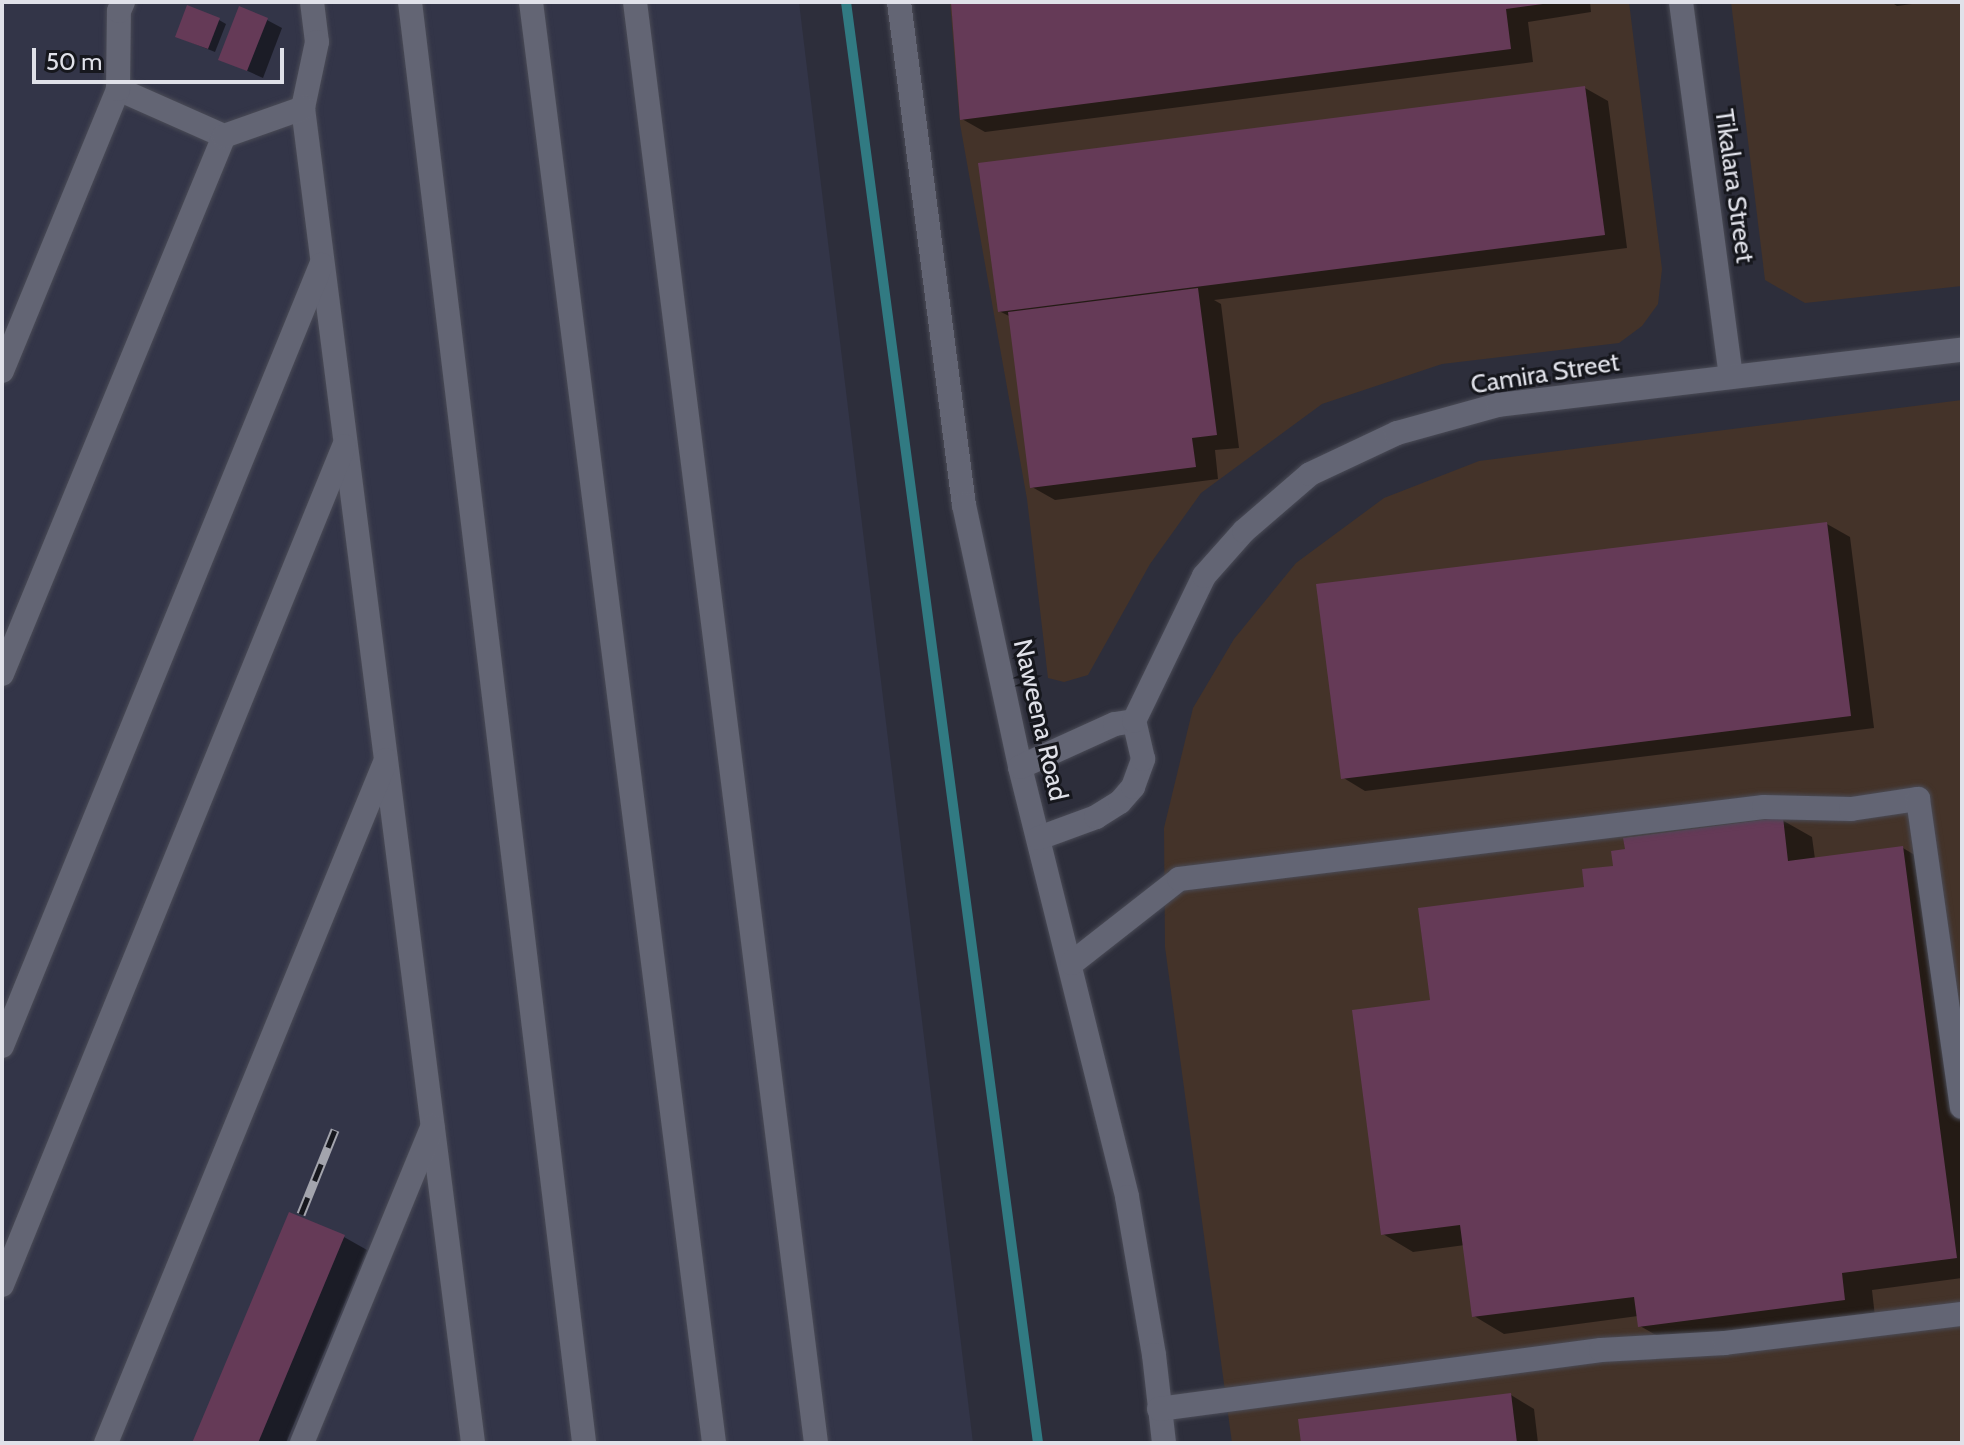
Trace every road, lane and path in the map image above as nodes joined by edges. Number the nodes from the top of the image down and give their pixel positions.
1 (123, 2) edge
2 (312, 2) edge
3 (410, 2) edge
4 (531, 2) edge
5 (635, 2) edge
6 (899, 2) edge
7 (1681, 2) edge
8 (118, 89) junction
9 (303, 108) junction
10 (224, 136) junction
11 (322, 263) junction
12 (1962, 350) edge
13 (2, 371) edge
14 (1731, 377) junction
15 (345, 444) junction
16 (2, 674) edge
17 (1134, 721) junction
18 (386, 760) junction
19 (1020, 767) junction
20 (1039, 838) junction
21 (1072, 963) junction
22 (2, 1046) edge
23 (1962, 1107) edge
24 (433, 1125) junction
25 (2, 1285) edge
26 (1962, 1314) edge
27 (1159, 1409) junction
28 (106, 1443) edge
29 (302, 1443) edge
30 (473, 1443) edge
31 (584, 1443) edge
32 (714, 1443) edge
33 (816, 1443) edge
34 (1164, 1443) edge

1 - 8 street
2 - 9 street
3 - 31 street
4 - 32 street
5 - 33 street
6 - 19 street, Naweena Road
7 - 14 street, Tikalara Street
8 - 10 street
8 - 13 street
9 - 10 street
9 - 11 street
10 - 16 street
11 - 15 street
11 - 22 street
12 - 14 street, Camira Street
14 - 17 street, Camira Street
15 - 18 street
15 - 25 street
17 - 19 street
17 - 20 street
18 - 24 street
18 - 28 street
19 - 20 street, Naweena Road
20 - 21 street, Naweena Road
21 - 23 street
21 - 27 street, Naweena Road
24 - 29 street
24 - 30 street
26 - 27 street
27 - 34 street, Naweena Road

